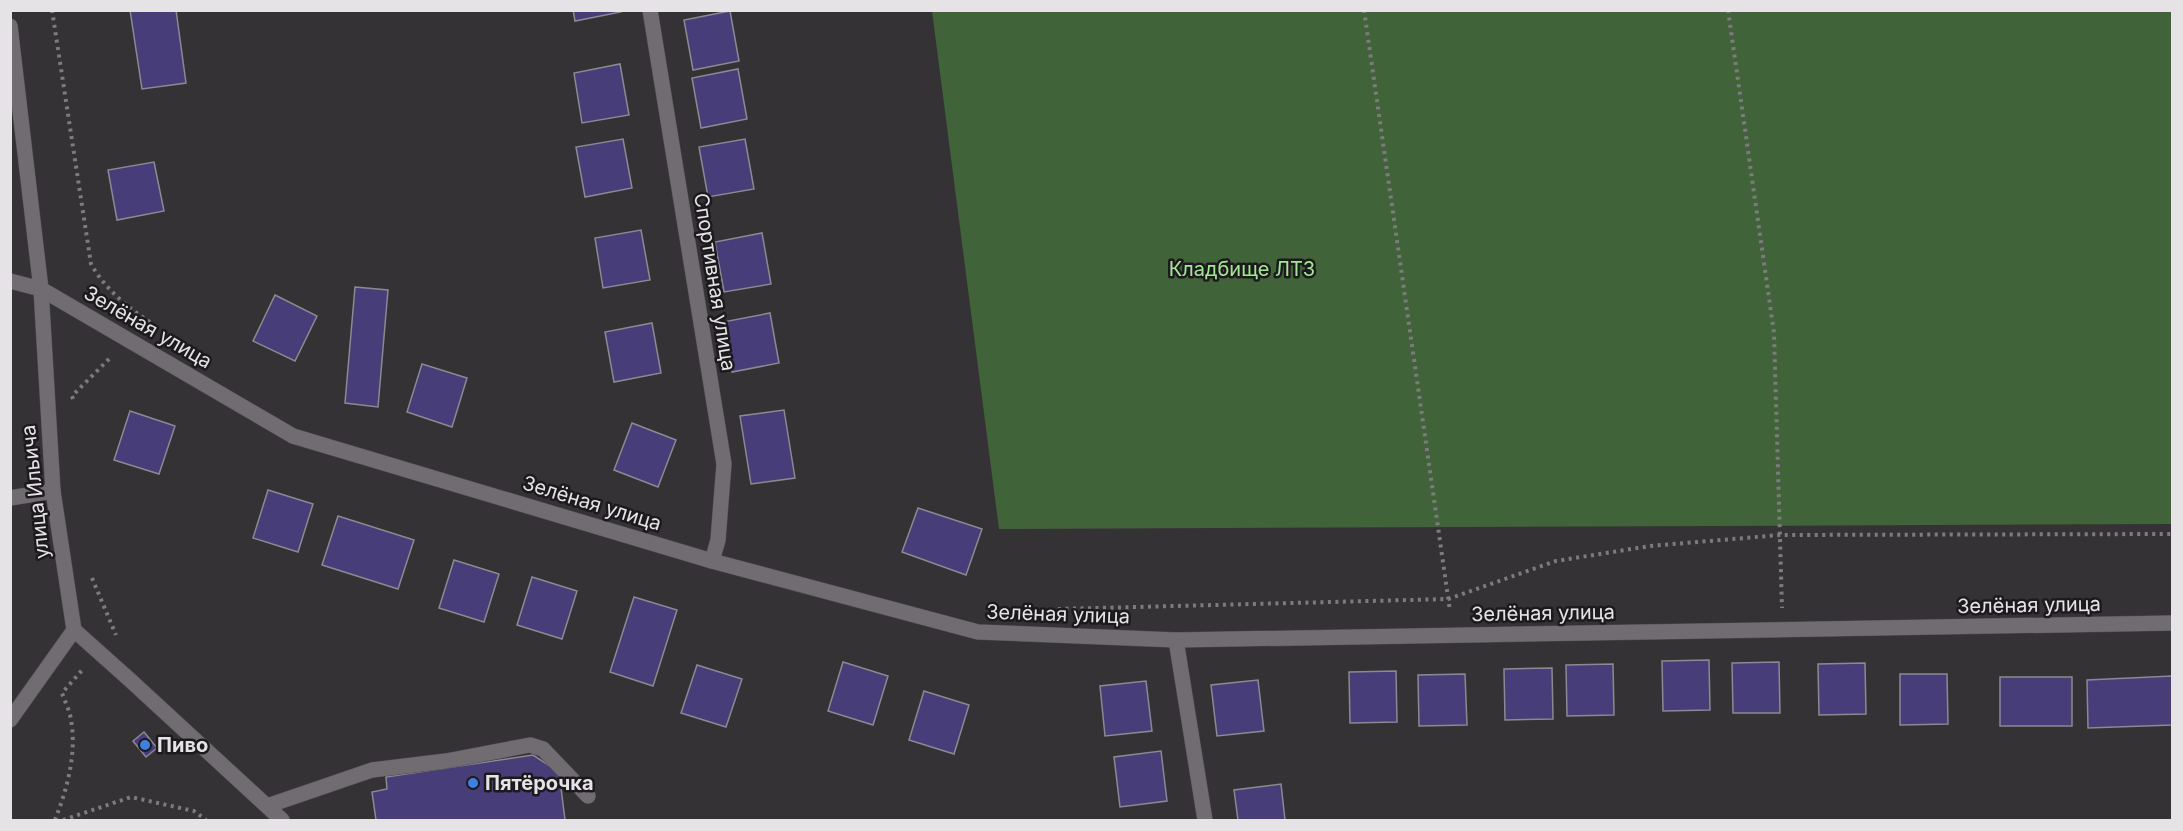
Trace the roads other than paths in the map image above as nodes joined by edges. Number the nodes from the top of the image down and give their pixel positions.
1 (650, 10) edge
2 (10, 26) edge
3 (10, 281) edge
4 (41, 289) junction
5 (53, 491) junction
6 (10, 498) edge
7 (712, 561) junction
8 (2172, 623) edge
9 (74, 630) junction
10 (1176, 640) junction
11 (10, 720) edge
12 (588, 795) dead end
13 (267, 806) junction
14 (282, 820) edge
15 (1205, 820) edge

1 - 7 street, Спортивная улица
2 - 4 street, улица Ильича
3 - 4 street, Зелёная улица
4 - 5 street, улица Ильича
4 - 7 street, Зелёная улица
5 - 6 street
5 - 9 street, улица Ильича
7 - 10 street, Зелёная улица
8 - 10 street, Зелёная улица
9 - 11 street
9 - 13 street
10 - 15 street
12 - 13 street
13 - 14 street

